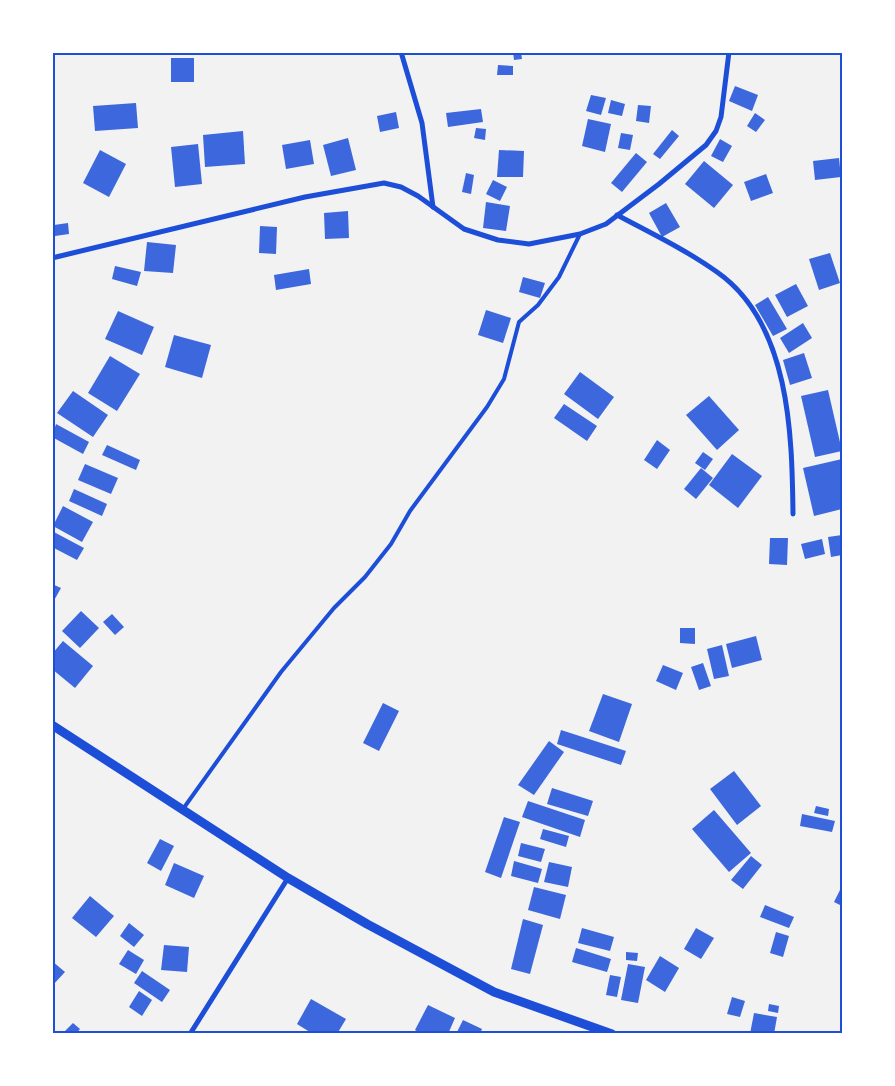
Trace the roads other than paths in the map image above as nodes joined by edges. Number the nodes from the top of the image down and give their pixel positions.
1 (402, 52) edge
2 (729, 52) edge
3 (433, 207) junction
4 (618, 215) junction
5 (580, 234) junction
6 (52, 258) edge
7 (793, 514) dead end
8 (52, 724) edge
9 (183, 809) junction
10 (288, 878) junction
11 (190, 1034) edge
12 (612, 1034) edge

1 - 3 street
2 - 4 street
3 - 5 street
3 - 6 street
4 - 5 street
4 - 7 street
5 - 9 lane
8 - 9 street
9 - 10 street
10 - 11 street
10 - 12 street

